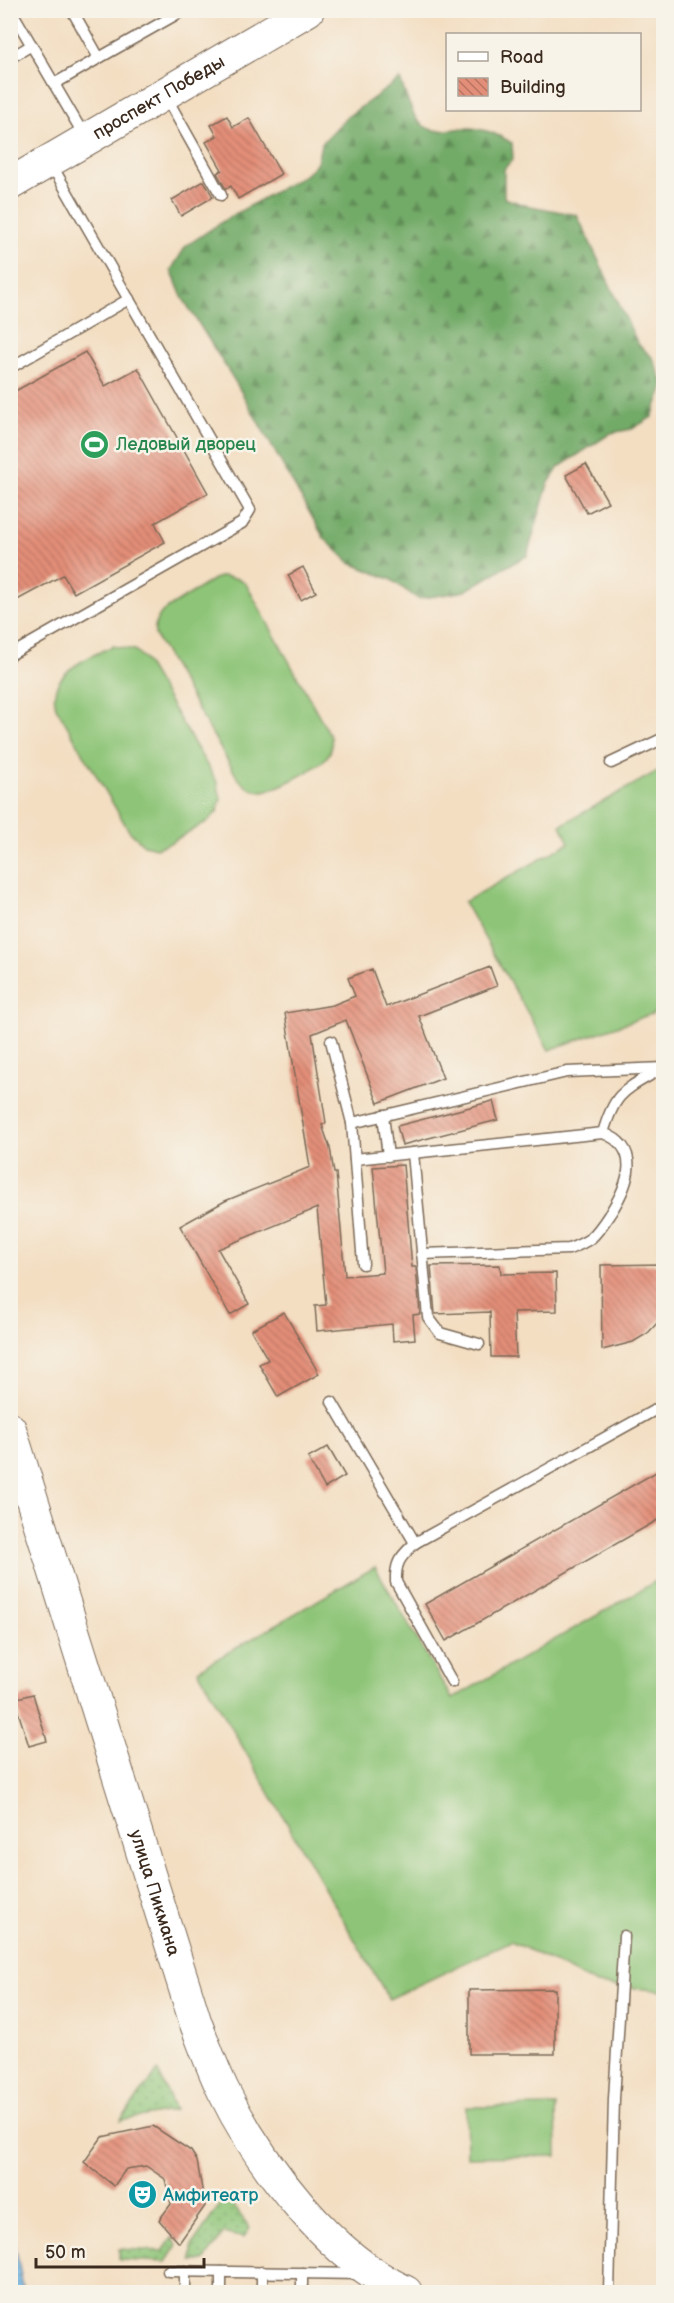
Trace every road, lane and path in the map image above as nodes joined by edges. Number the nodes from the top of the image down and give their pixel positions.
1 (11, 10) edge
2 (72, 10) edge
3 (184, 10) edge
4 (297, 13) edge
5 (32, 45) junction
6 (10, 58) edge
7 (99, 58) junction
8 (54, 84) junction
9 (164, 94) junction
10 (86, 140) junction
11 (49, 161) junction
12 (10, 184) edge
13 (221, 195) dead end
14 (129, 299) junction
15 (10, 368) edge
16 (10, 655) edge
17 (663, 738) edge
18 (610, 763) dead end
19 (331, 1041) dead end
20 (663, 1068) edge
21 (383, 1115) junction
22 (352, 1123) junction
23 (603, 1133) junction
24 (413, 1154) junction
25 (388, 1156) junction
26 (354, 1159) junction
27 (422, 1254) junction
28 (363, 1264) dead end
29 (479, 1344) dead end
30 (332, 1402) dead end
31 (663, 1404) edge
32 (10, 1430) edge
33 (416, 1543) junction
34 (452, 1682) dead end
35 (624, 1936) dead end
36 (168, 2271) dead end
37 (185, 2271) junction
38 (220, 2272) junction
39 (262, 2272) junction
40 (302, 2273) junction
41 (395, 2288) edge
42 (185, 2292) edge
43 (221, 2292) edge
44 (262, 2292) edge
45 (302, 2292) edge
46 (609, 2292) edge

1 - 5 lane
2 - 7 lane
3 - 7 lane
4 - 9 street, проспект Победы
5 - 6 lane
5 - 8 lane
7 - 8 lane
8 - 10 lane
9 - 10 street, проспект Победы
9 - 13 lane
10 - 11 street, проспект Победы
11 - 12 street, проспект Победы
11 - 14 lane
14 - 15 lane
14 - 16 lane
17 - 18 lane
19 - 22 lane
20 - 21 lane
20 - 23 lane
21 - 22 lane
21 - 25 lane
22 - 26 lane
23 - 24 lane
23 - 27 lane
24 - 25 lane
24 - 27 lane
25 - 26 lane
26 - 28 lane
27 - 29 lane
30 - 33 lane
31 - 33 lane
32 - 41 street, улица Пикмана
33 - 34 lane
35 - 46 lane
36 - 37 lane
37 - 38 lane
37 - 42 lane
38 - 39 lane
38 - 43 lane
39 - 40 lane
39 - 44 lane
40 - 41 lane
40 - 45 lane

